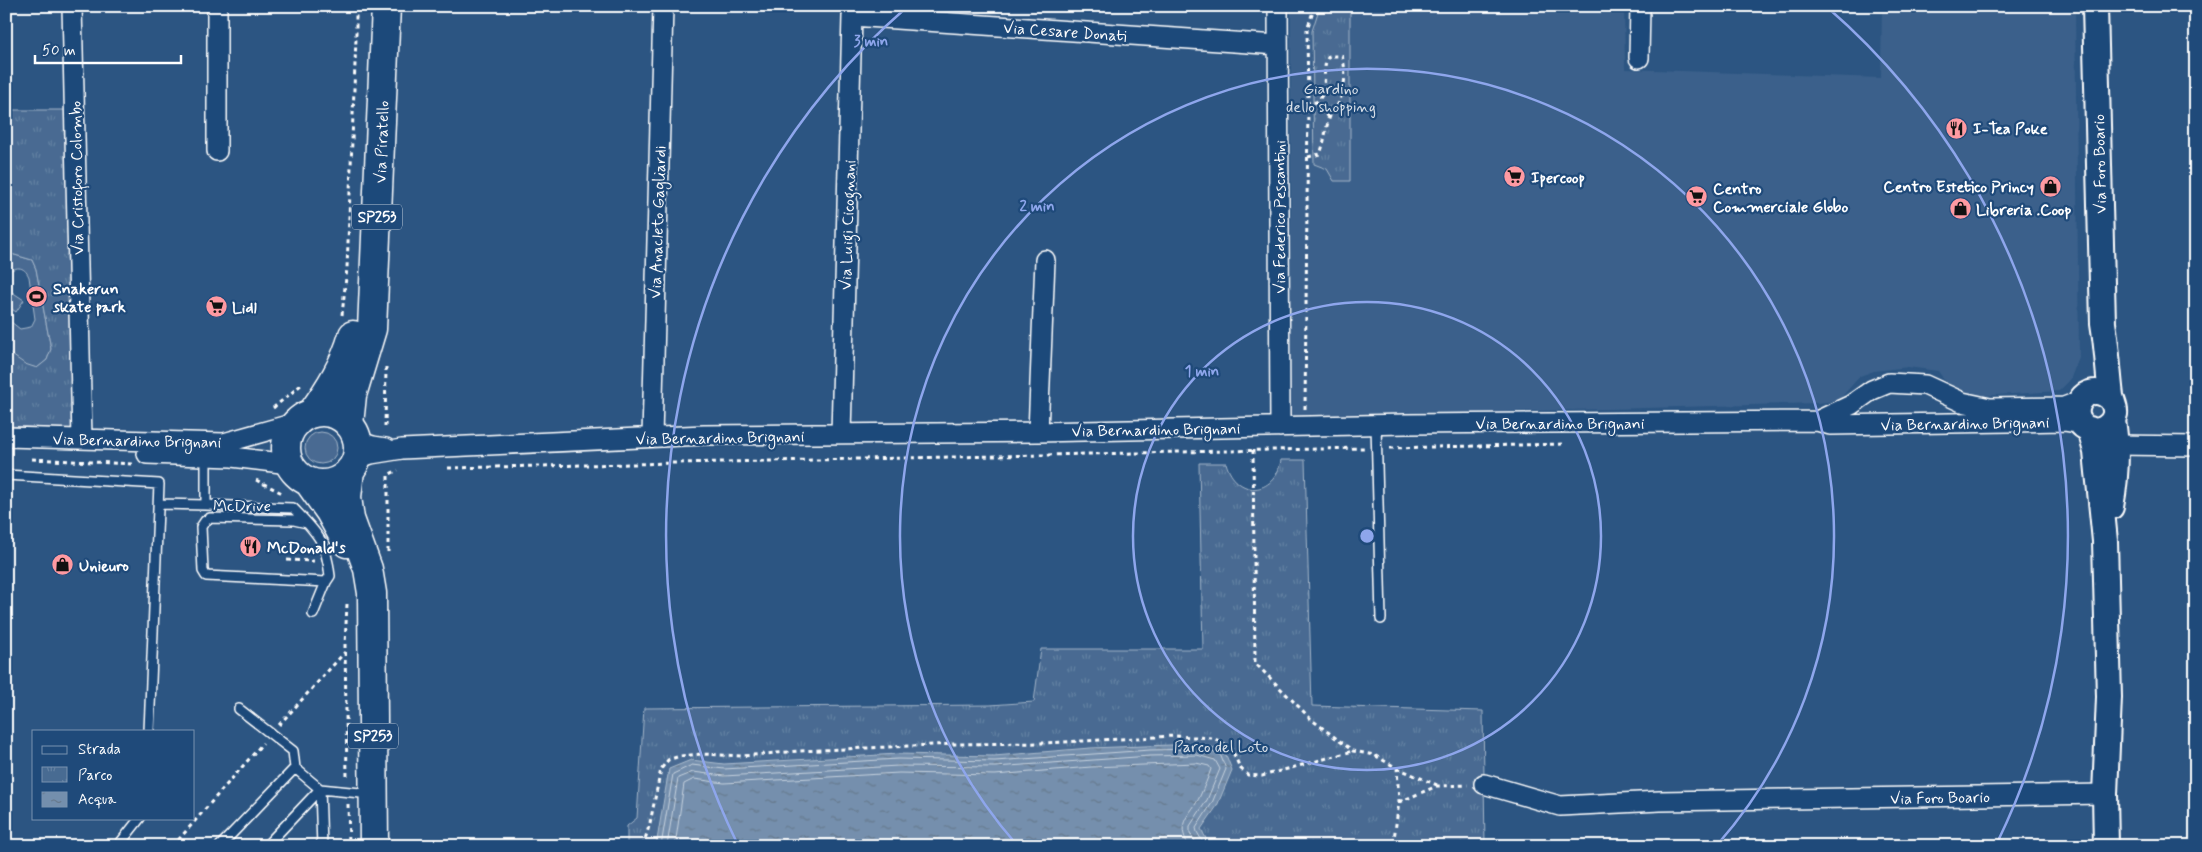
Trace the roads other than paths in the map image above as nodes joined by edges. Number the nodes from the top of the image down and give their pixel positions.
1 (72, 6) edge
2 (217, 6) edge
3 (369, 6) edge
4 (386, 6) edge
5 (663, 6) edge
6 (1278, 6) edge
7 (1640, 6) edge
8 (2095, 6) edge
9 (852, 16) joint
10 (1278, 46) junction
11 (1639, 58) dead end
12 (217, 151) dead end
13 (1045, 260) dead end
14 (1944, 394) junction
15 (1865, 396) junction
16 (2098, 403) junction
17 (1990, 415) junction
18 (304, 418) junction
19 (1816, 420) junction
20 (1870, 424) junction
21 (1934, 424) junction
22 (1376, 425) junction
23 (1280, 427) junction
24 (2086, 427) junction
25 (1038, 432) junction
26 (841, 434) junction
27 (6, 437) edge
28 (652, 438) junction
29 (82, 439) junction
30 (2116, 445) junction
31 (2196, 446) edge
32 (6, 448) edge
33 (353, 448) junction
34 (206, 456) junction
35 (298, 472) junction
36 (6, 475) edge
37 (158, 504) junction
38 (206, 505) junction
39 (307, 523) junction
40 (2106, 541) junction
41 (326, 582) junction
42 (313, 614) dead end
43 (1380, 619) dead end
44 (372, 626) junction
45 (239, 709) dead end
46 (149, 730) edge
47 (295, 768) junction
48 (1484, 784) road end
49 (320, 789) junction
50 (374, 794) junction
51 (2105, 794) junction
52 (138, 820) edge
53 (118, 846) edge
54 (220, 846) edge
55 (266, 846) edge
56 (322, 846) edge
57 (374, 846) edge
58 (2106, 846) edge

1 - 29 street, Via Cristoforo Colombo
2 - 12 street
3 - 18 main road, Via Piratello / SP253
4 - 33 main road, Via Piratello / SP253
5 - 28 street, Via Anacleto Gagliardi
6 - 10 street, Via Federico Pescantini
7 - 11 street
8 - 16 street, Via Foro Boario
9 - 10 street, Via Cesare Donati
9 - 26 street, Via Luigi Cicognani
10 - 23 street, Via Federico Pescantini
13 - 25 street
14 - 15 street
14 - 17 street
14 - 21 street
15 - 19 street
15 - 20 street
16 - 17 street
16 - 24 street, Via Foro Boario
16 - 24 street
16 - 30 street, Via Foro Boario
17 - 21 street, Via Bernardino Brignani
17 - 24 street, Via Bernardino Brignani
18 - 29 street, Via Bernardino Brignani
18 - 33 main road
18 - 35 main road, Via Piratello / SP253
19 - 20 street, Via Bernardino Brignani
19 - 22 street, Via Bernardino Brignani
20 - 21 street, Via Bernardino Brignani
22 - 23 street, Via Bernardino Brignani
22 - 43 lane
23 - 25 street, Via Bernardino Brignani
24 - 40 street, Via Foro Boario
25 - 26 street, Via Bernardino Brignani
26 - 28 street, Via Bernardino Brignani
27 - 29 street, Via Bernardino Brignani
28 - 33 street, Via Bernardino Brignani
30 - 31 street
30 - 40 street, Via Foro Boario
32 - 34 street, Via Bernardino Brignani
33 - 35 main road
33 - 44 main road, Via Piratello / SP253
34 - 35 street, Via Bernardino Brignani
34 - 38 lane
35 - 44 main road, Via Piratello / SP253
36 - 37 lane
37 - 38 lane
37 - 46 lane
38 - 39 lane
39 - 41 lane
39 - 41 lane, McDrive
40 - 51 street, Via Foro Boario
41 - 42 lane
44 - 50 main road, Via Piratello / SP253
45 - 47 lane
47 - 49 lane
47 - 54 lane
48 - 51 street, Via Foro Boario
49 - 50 lane
49 - 55 lane
49 - 56 lane
50 - 57 main road, Via Piratello / SP253
51 - 58 street, Via Foro Boario
52 - 53 lane

